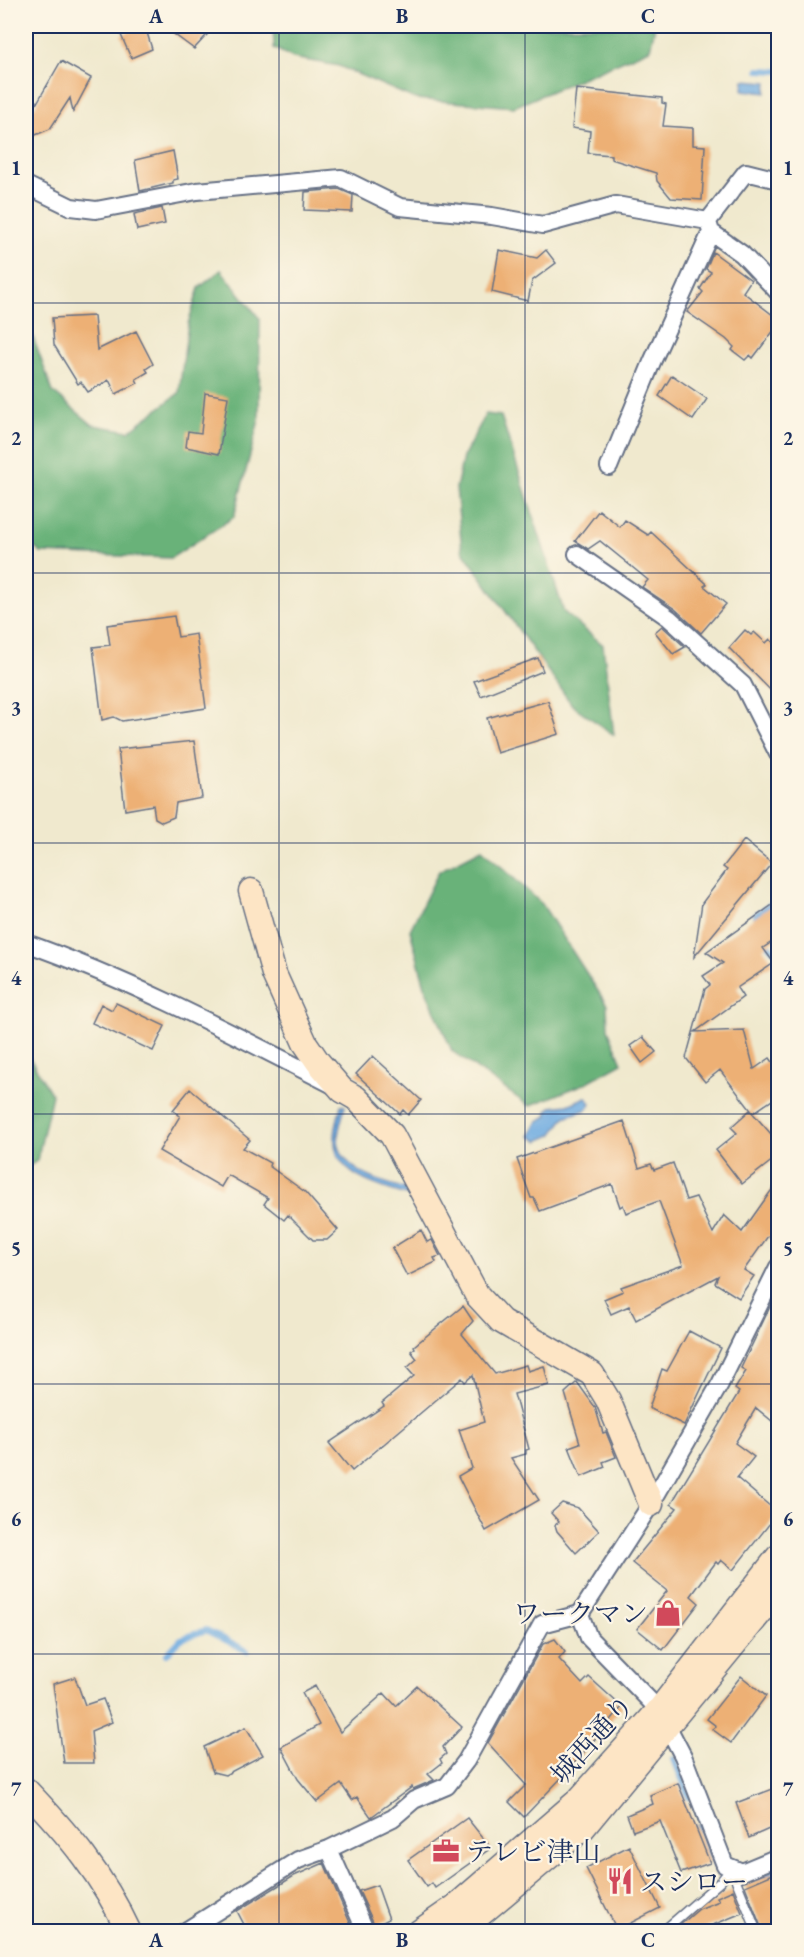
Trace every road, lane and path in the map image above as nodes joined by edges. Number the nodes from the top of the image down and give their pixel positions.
1 (778, 180) edge
2 (26, 185) edge
3 (709, 226) junction
4 (778, 292) edge
5 (609, 467) dead end
6 (577, 554) dead end
7 (778, 754) edge
8 (251, 891) dead end
9 (26, 943) edge
10 (342, 1090) junction
11 (778, 1267) edge
12 (651, 1504) junction
13 (778, 1557) edge
14 (778, 1591) edge
15 (580, 1614) junction
16 (663, 1718) junction
17 (26, 1790) edge
18 (329, 1849) junction
19 (778, 1857) edge
20 (731, 1868) junction
21 (129, 1932) edge
22 (184, 1932) edge
23 (366, 1932) edge
24 (419, 1932) edge
25 (459, 1932) edge
26 (662, 1932) edge
27 (757, 1932) edge

1 - 3 street
2 - 3 street
3 - 4 street
3 - 5 street
6 - 7 street
8 - 10 street
9 - 10 street
10 - 12 street
11 - 12 street
12 - 15 street
13 - 16 street, 城西通り
14 - 16 street, 城西通り
15 - 16 street
15 - 18 street
16 - 20 street
16 - 24 street, 城西通り
16 - 25 street, 城西通り
17 - 21 street
18 - 22 street
18 - 23 street
19 - 20 street
20 - 26 lane
20 - 27 lane

